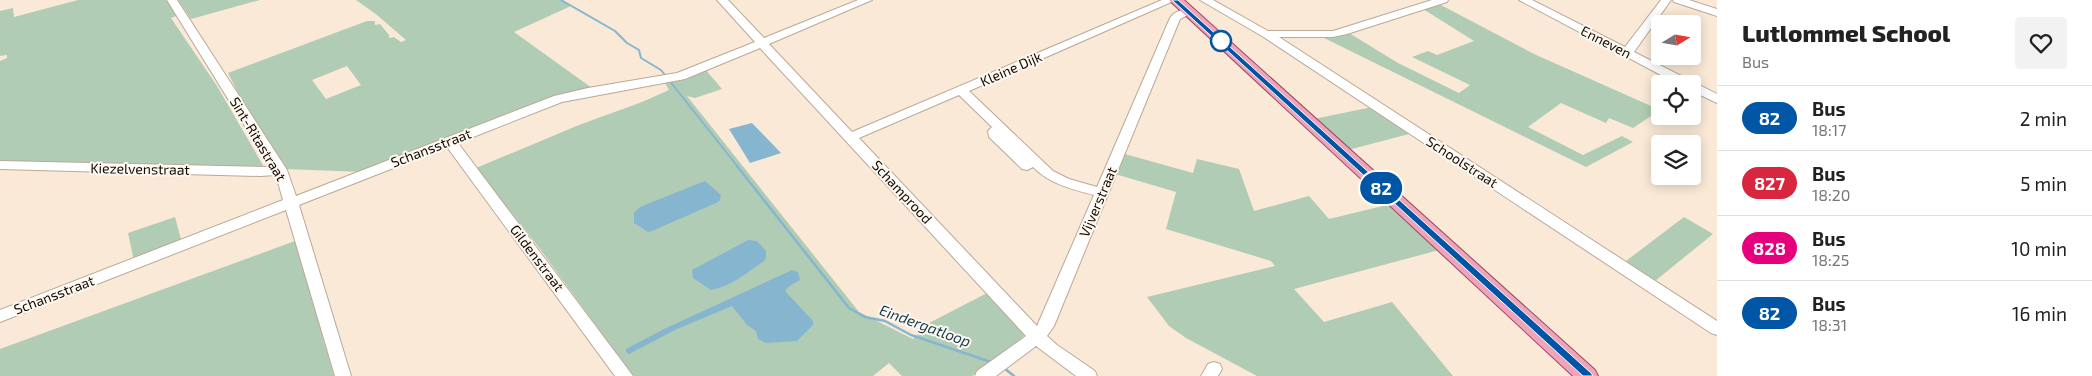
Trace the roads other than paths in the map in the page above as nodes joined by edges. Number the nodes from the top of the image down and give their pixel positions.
1 (172, 0) edge
2 (722, 0) edge
3 (867, 0) edge
4 (1171, 0) edge
5 (1176, 0) edge
6 (1205, 0) edge
7 (1443, 0) edge
8 (1524, 0) edge
9 (1666, 0) edge
10 (1678, 0) edge
11 (1189, 12) junction
12 (1717, 13) edge
13 (1266, 34) junction
14 (763, 44) junction
15 (1627, 53) junction
16 (1670, 75) edge
17 (962, 91) junction
18 (1701, 91) edge
19 (1717, 99) edge
20 (851, 137) junction
21 (450, 141) junction
22 (0, 166) edge
23 (280, 170) junction
24 (1102, 194) junction
25 (291, 203) junction
26 (0, 316) edge
27 (1717, 329) edge
28 (1037, 337) junction
29 (343, 376) edge
30 (625, 376) edge
31 (983, 376) edge
32 (1089, 376) edge
33 (1587, 376) edge

1 - 23 street, Sint-Ritastraat
2 - 14 street, Schamprood
3 - 14 street, Schansstraat
4 - 17 street, Kleine Dijk
5 - 11 main road
6 - 13 street, Schoolstraat
7 - 13 street
8 - 15 street, Enneven
9 - 15 street
10 - 12 street
11 - 24 street, Vijverstraat
11 - 33 main road
13 - 27 street, Schoolstraat
14 - 20 street, Schamprood
14 - 21 street, Schansstraat
15 - 16 street, Enneven
17 - 20 street, Kleine Dijk
17 - 24 street
18 - 19 street
20 - 28 street, Schamprood
21 - 25 street, Schansstraat
21 - 30 street, Gildenstraat
22 - 23 street, Kiezelvenstraat
23 - 25 street, Sint-Ritastraat
24 - 28 street, Vijverstraat
25 - 26 street, Schansstraat
25 - 29 street, Sint-Ritastraat
28 - 31 street, Vijverstraat
28 - 32 street, Schamprood

